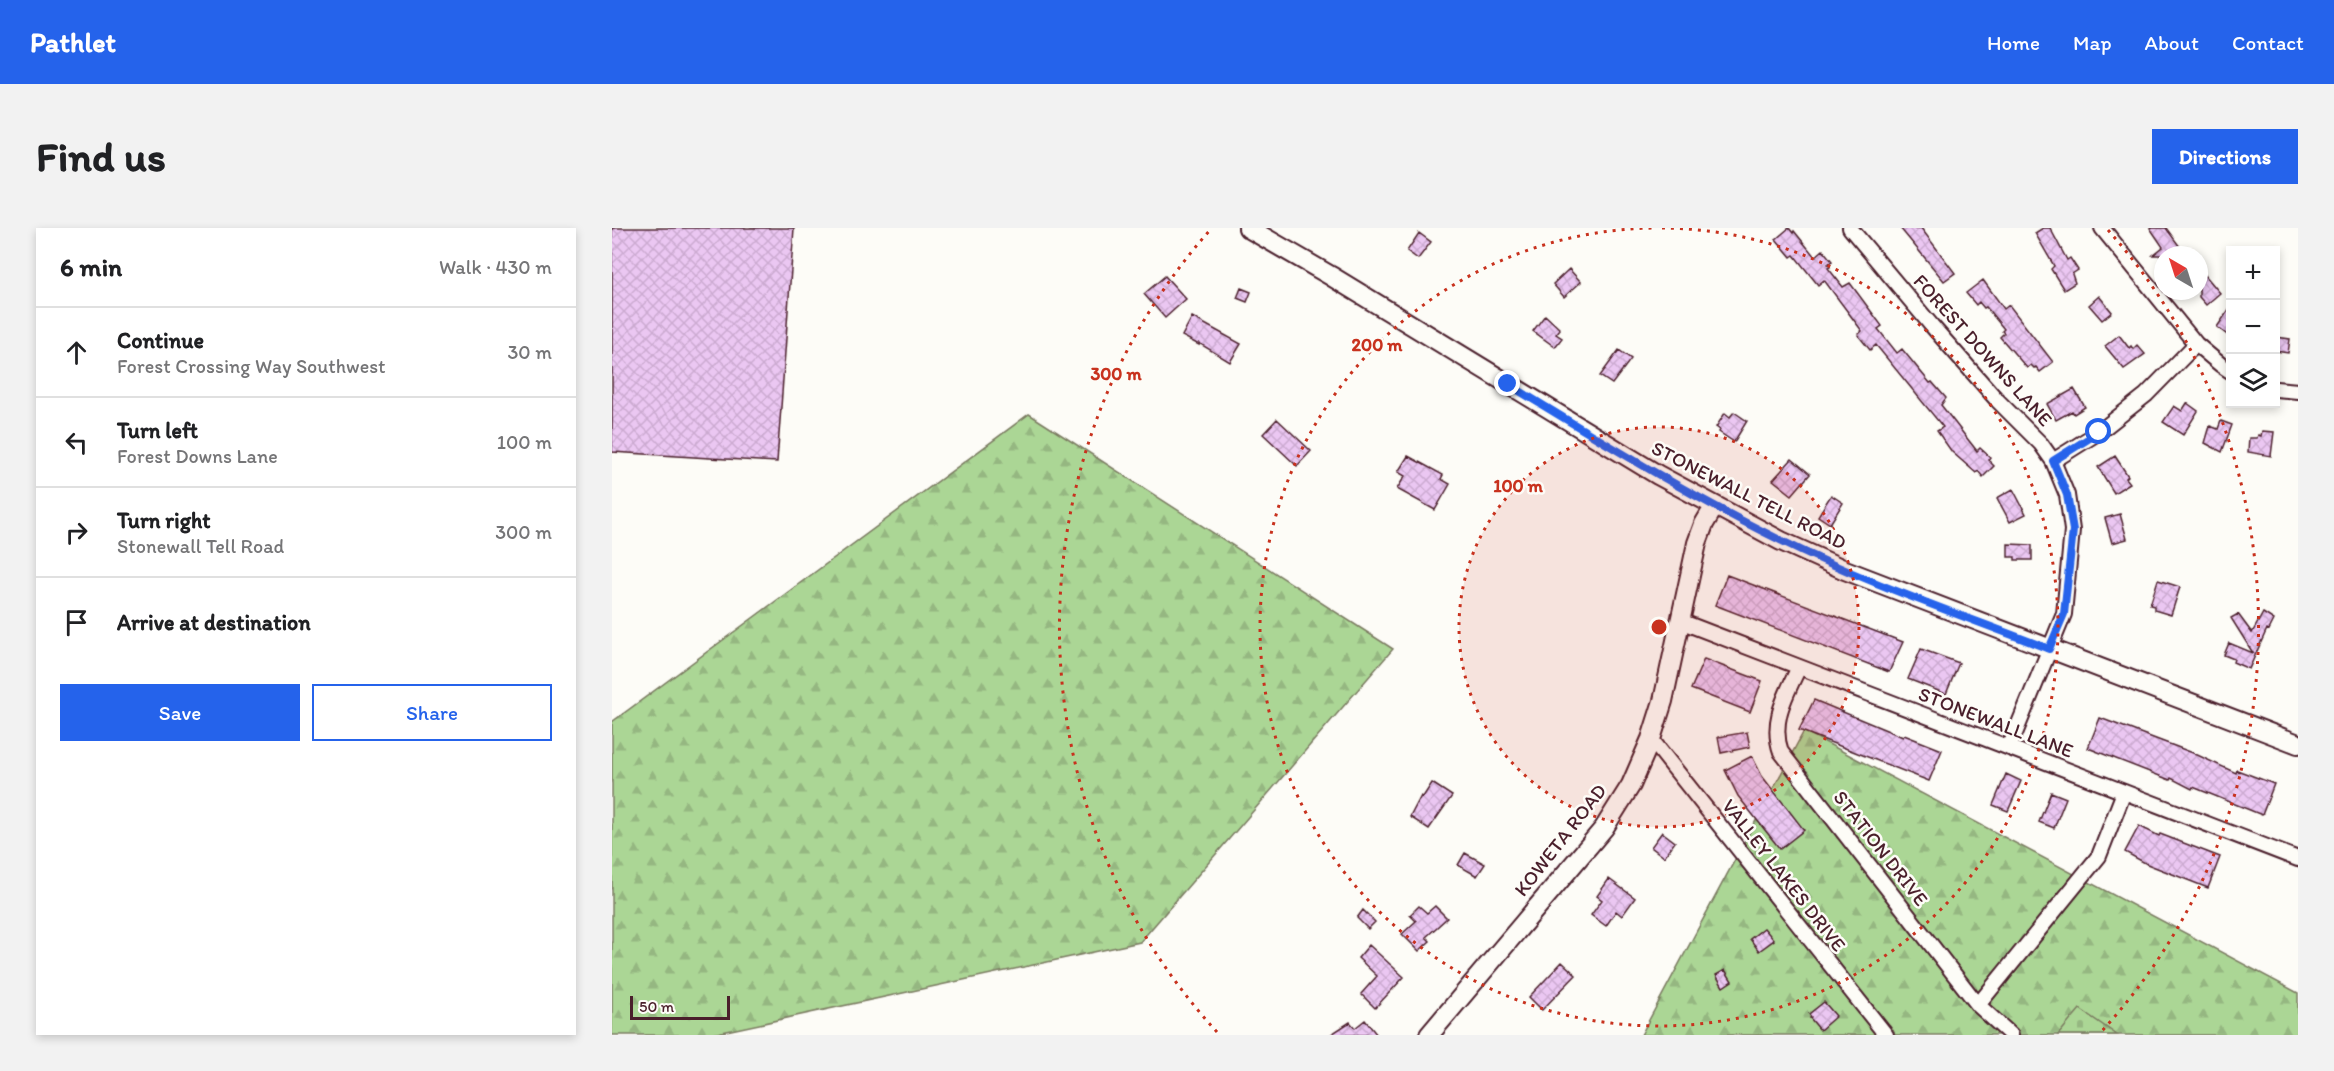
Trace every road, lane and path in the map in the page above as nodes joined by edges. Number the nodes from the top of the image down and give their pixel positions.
1 (1248, 228) edge
2 (1850, 228) edge
3 (2102, 228) edge
4 (2196, 344) junction
5 (2226, 368) edge
6 (2280, 389) edge
7 (2298, 391) edge
8 (2053, 461) junction
9 (1714, 507) junction
10 (1680, 621) junction
11 (2049, 649) junction
12 (1799, 667) junction
13 (1651, 739) junction
14 (2298, 744) edge
15 (2009, 748) junction
16 (2124, 792) junction
17 (2298, 859) edge
18 (1978, 1005) junction
19 (1429, 1035) edge
20 (1886, 1035) edge
21 (2011, 1035) edge

1 - 9 street, STONEWALL TELL ROAD
2 - 8 street, FOREST DOWNS LANE
3 - 4 street
4 - 5 street
4 - 8 street
6 - 7 street
8 - 11 street, FOREST DOWNS LANE
9 - 10 street, KOWETA ROAD
9 - 11 street, STONEWALL TELL ROAD
10 - 12 street, STONEWALL LANE
10 - 13 street, KOWETA ROAD
11 - 14 street, STONEWALL TELL ROAD
11 - 15 street, FOREST DOWNS LANE
12 - 15 street, STONEWALL LANE
12 - 18 street, STATION DRIVE
13 - 19 street, KOWETA ROAD
13 - 20 street, VALLEY LAKES DRIVE
15 - 16 street, STONEWALL LANE
16 - 17 street, STONEWALL LANE
16 - 18 street
18 - 21 street, STATION DRIVE

